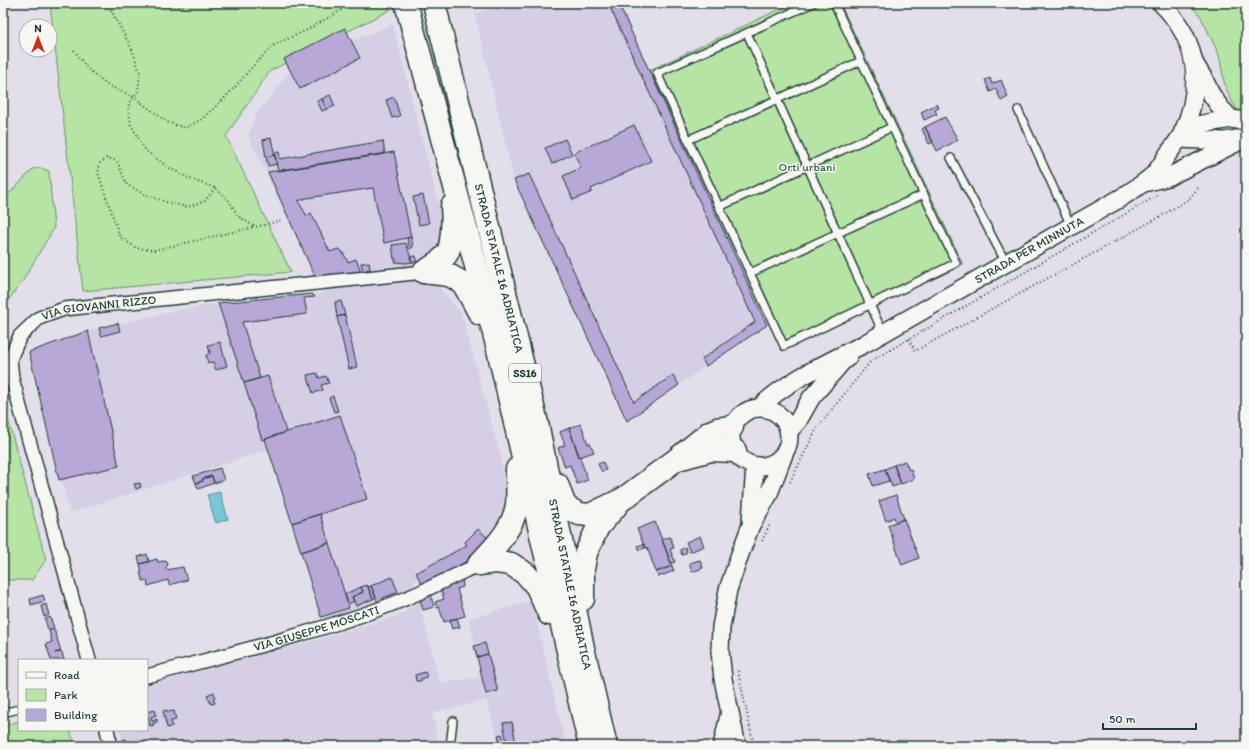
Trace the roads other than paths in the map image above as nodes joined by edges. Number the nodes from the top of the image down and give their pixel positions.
1 (434, 3) edge
2 (812, 3) edge
3 (834, 3) edge
4 (1161, 3) edge
5 (407, 5) edge
6 (747, 33) junction
7 (861, 60) junction
8 (1195, 64) junction
9 (777, 99) junction
10 (1018, 110) dead end
11 (1238, 120) edge
12 (892, 127) junction
13 (1181, 135) junction
14 (1246, 138) edge
15 (688, 140) junction
16 (446, 155) junction
17 (951, 158) dead end
18 (807, 166) junction
19 (1140, 184) junction
20 (924, 194) junction
21 (719, 207) junction
22 (1072, 226) junction
23 (837, 233) junction
24 (1006, 263) junction
25 (424, 272) junction
26 (750, 273) junction
27 (870, 304) junction
28 (883, 332) junction
29 (864, 344) junction
30 (497, 345) junction
31 (760, 407) junction
32 (527, 425) junction
33 (732, 426) junction
34 (789, 431) junction
35 (735, 451) junction
36 (784, 454) junction
37 (678, 459) junction
38 (755, 466) junction
39 (623, 499) junction
40 (751, 525) junction
41 (479, 564) junction
42 (575, 650) junction
43 (88, 659) edge
44 (148, 676) edge
45 (729, 707) junction
46 (18, 709) edge
47 (3, 713) edge
48 (453, 721) dead end
49 (107, 731) edge
50 (111, 746) edge
51 (450, 746) edge
52 (590, 746) edge
53 (606, 746) edge
54 (720, 746) edge
55 (737, 746) edge

1 - 32 highway, STRADA STATALE 16 ADRIATICA / SS16
2 - 6 lane
3 - 7 lane
4 - 8 street
5 - 16 highway, STRADA STATALE 16 ADRIATICA / SS16
6 - 9 lane
6 - 15 lane
7 - 9 lane
7 - 12 lane
8 - 11 street
8 - 13 street, STRADA PER MINNUTA
9 - 15 lane
9 - 18 lane
10 - 22 lane
11 - 13 street
12 - 18 lane
12 - 20 lane
13 - 14 street
13 - 19 street, STRADA PER MINNUTA
14 - 19 street
15 - 21 lane
16 - 25 highway
16 - 30 highway, STRADA STATALE 16 ADRIATICA / SS16
17 - 24 lane
18 - 21 lane
18 - 23 lane
19 - 22 street, STRADA PER MINNUTA
20 - 23 lane
20 - 27 lane
21 - 26 lane
22 - 24 street, STRADA PER MINNUTA
23 - 26 lane
23 - 27 lane
24 - 28 street, STRADA PER MINNUTA
25 - 30 highway
25 - 43 street, VIA GIOVANNI RIZZO
26 - 27 lane
27 - 28 lane
28 - 29 street, STRADA PER MINNUTA
29 - 31 street, STRADA PER MINNUTA
29 - 34 street, STRADA PER MINNUTA
30 - 32 highway, STRADA STATALE 16 ADRIATICA / SS16
31 - 33 street
31 - 34 street
32 - 39 highway
32 - 41 highway
32 - 42 highway, STRADA STATALE 16 ADRIATICA / SS16
33 - 35 street
33 - 37 highway
34 - 36 street
35 - 37 highway
35 - 38 street
36 - 38 street
36 - 40 street
37 - 39 highway
38 - 40 street
39 - 42 highway
40 - 45 street
41 - 42 highway
41 - 44 street, VIA GIUSEPPE MOSCATI
42 - 52 highway, STRADA STATALE 16 ADRIATICA / SS16
42 - 53 highway, STRADA STATALE 16 ADRIATICA / SS16
45 - 54 street
45 - 55 street
46 - 47 lane
48 - 51 lane
49 - 50 street

